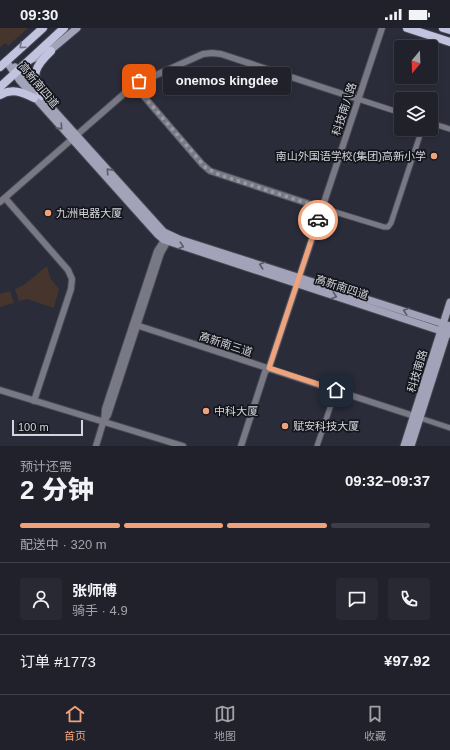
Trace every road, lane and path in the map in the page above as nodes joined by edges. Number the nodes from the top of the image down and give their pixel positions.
1 (64, 28) edge
2 (77, 28) edge
3 (382, 28) edge
4 (407, 28) edge
5 (443, 28) edge
6 (41, 29) edge
7 (450, 30) edge
8 (450, 42) edge
9 (51, 51) junction
10 (30, 60) junction
11 (3, 64) edge
12 (16, 72) junction
13 (134, 85) junction
14 (0, 88) edge
15 (0, 95) edge
16 (38, 97) junction
17 (358, 99) junction
18 (394, 111) edge
19 (438, 125) edge
20 (450, 129) edge
21 (420, 136) edge
22 (74, 137) junction
23 (5, 198) junction
24 (0, 202) edge
25 (322, 208) junction
26 (168, 238) junction
27 (300, 277) junction
28 (297, 284) junction
29 (450, 302) edge
30 (136, 324) junction
31 (447, 328) edge
32 (269, 368) junction
33 (0, 390) edge
34 (336, 390) junction
35 (34, 401) junction
36 (417, 417) junction
37 (104, 423) junction
38 (450, 428) edge
39 (96, 446) edge
40 (183, 446) edge
41 (241, 446) edge
42 (317, 446) edge
43 (404, 446) edge
44 (411, 446) edge

1 - 10 main road
2 - 9 main road
3 - 17 street, 科技南八路
4 - 8 main road
5 - 7 main road
6 -> 11 main road
9 - 10 main road
9 - 16 main road
10 - 12 main road
11 - 12 main road, 高新南四道
12 - 14 main road
12 - 16 main road, 高新南四道
13 - 17 street
13 - 22 street
13 - 25 street
15 - 16 main road
16 - 22 main road, 高新南四道
17 - 18 street
17 - 25 street, 科技南八路
19 - 20 street
21 - 25 street
22 - 23 street
22 - 26 main road, 高新南四道
23 - 24 street
23 - 35 street
25 - 27 street, 科技南八路
27 -> 26 main road, 高新南四道
26 -> 28 main road, 高新南四道
26 - 30 street
27 - 28 street, 科技南八路
31 -> 27 main road, 高新南四道
28 -> 31 main road, 高新南四道
28 - 32 street, 科技南八路
29 - 31 main road, 科技南路
30 - 32 street, 高新南三道
30 - 37 street
31 - 36 main road, 科技南路
32 - 34 street, 高新南三道
32 - 41 street, 科技南八路
33 - 35 street
34 - 36 street, 高新南三道
34 - 42 street
35 - 37 street
36 - 38 street, 高新南三道
36 - 43 main road, 科技南路
36 - 44 main road, 科技南路
37 - 39 street
37 - 40 street

